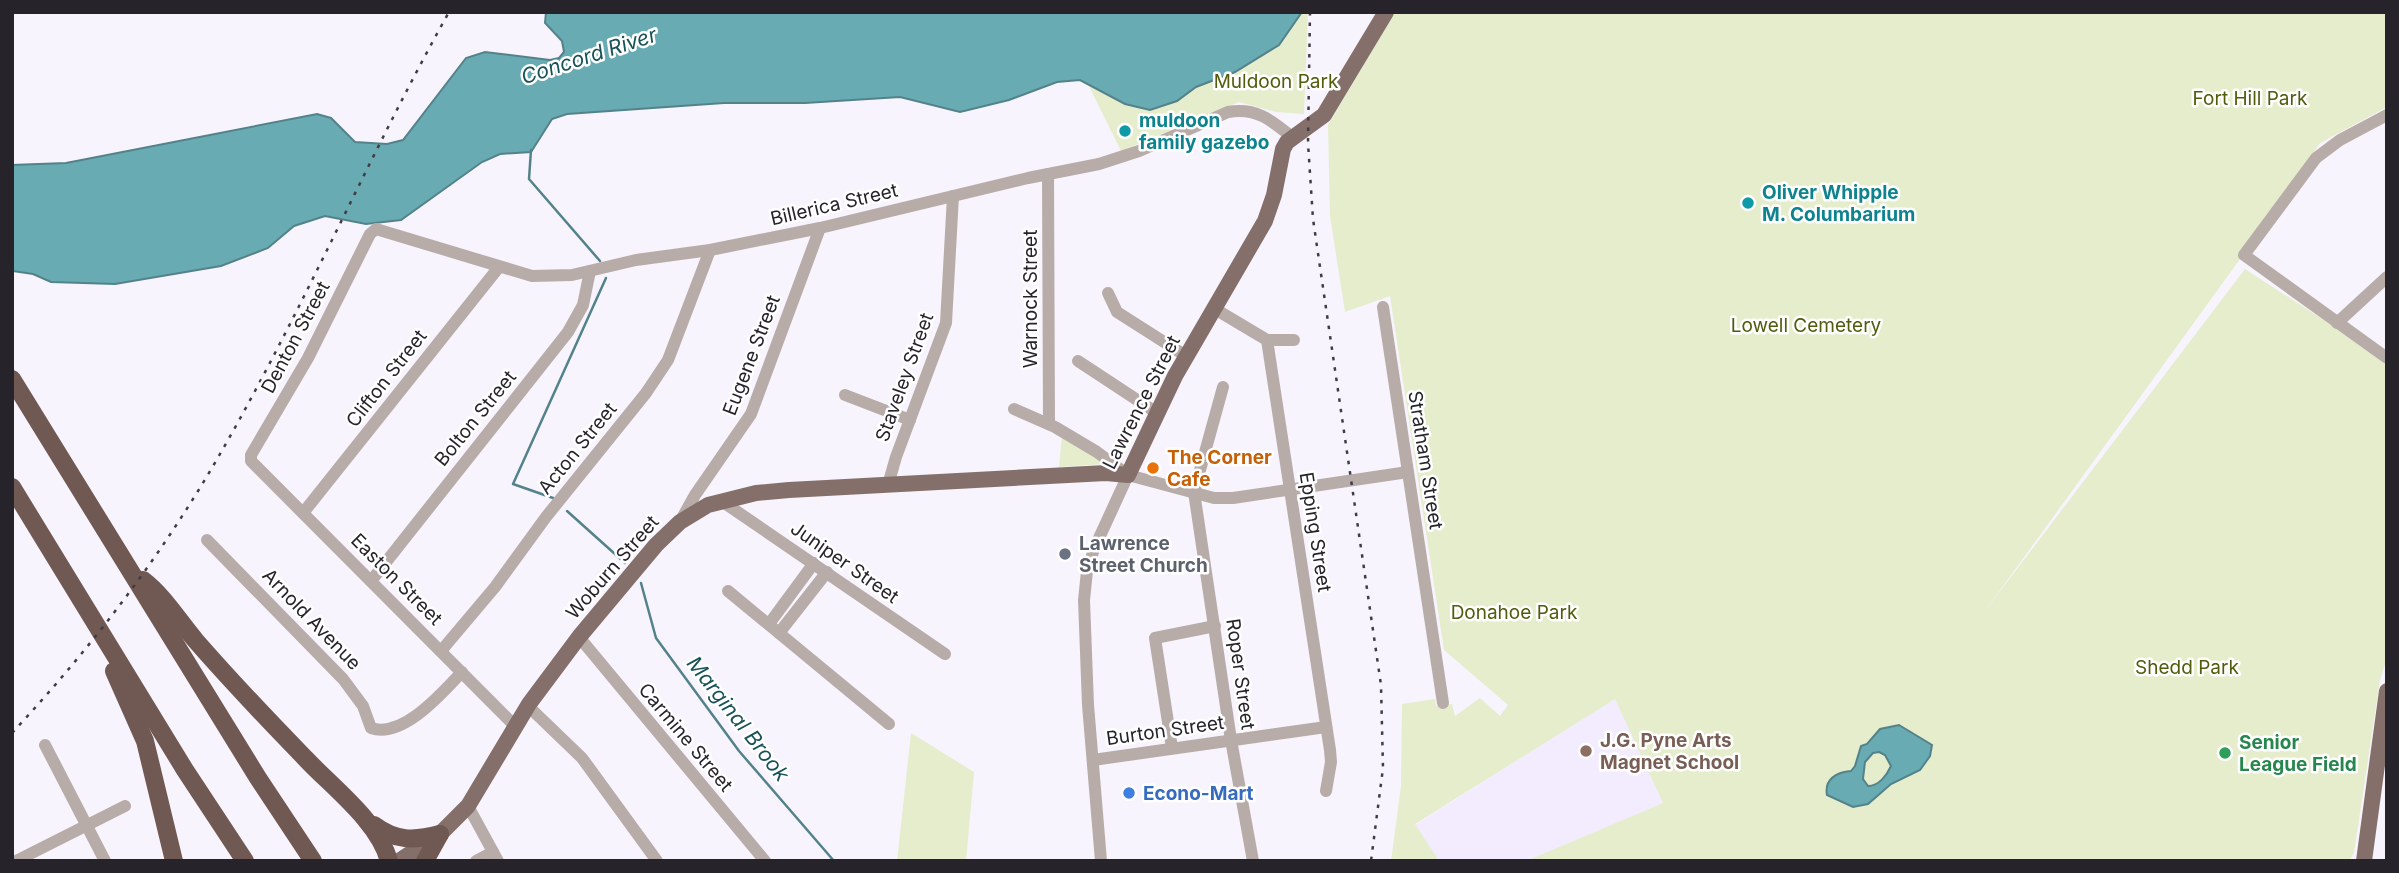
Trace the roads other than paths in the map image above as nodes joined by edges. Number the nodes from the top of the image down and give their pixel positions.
1 (1386, 12) edge
2 (2385, 119) edge
3 (1292, 137) junction
4 (1048, 174) junction
5 (953, 196) junction
6 (820, 228) junction
7 (373, 231) joint
8 (710, 250) junction
9 (499, 267) junction
10 (590, 271) junction
11 (2387, 276) edge
12 (1108, 293) dead end
13 (1383, 307) dead end
14 (1215, 309) junction
15 (2337, 323) junction
16 (1267, 340) junction
17 (1293, 340) dead end
18 (1186, 356) junction
19 (2387, 358) edge
20 (1078, 361) dead end
21 (12, 379) edge
22 (1223, 387) dead end
23 (845, 395) dead end
24 (1014, 409) dead end
25 (1157, 413) junction
26 (910, 420) junction
27 (1049, 424) junction
28 (251, 460) joint
29 (1408, 472) junction
30 (1128, 475) junction
31 (888, 485) junction
32 (12, 487) edge
33 (1290, 489) junction
34 (1194, 492) junction
35 (723, 502) junction
36 (303, 513) junction
37 (680, 522) junction
38 (207, 540) dead end
39 (814, 564) junction
40 (827, 572) junction
41 (372, 581) junction
42 (728, 591) dead end
43 (150, 593) junction
44 (1214, 626) junction
45 (774, 628) junction
46 (579, 636) junction
47 (107, 650) junction
48 (441, 651) junction
49 (945, 654) dead end
50 (462, 672) junction
51 (2387, 691) edge
52 (1443, 703) dead end
53 (528, 706) junction
54 (889, 724) dead end
55 (515, 726) junction
56 (1326, 727) junction
57 (1231, 740) junction
58 (46, 745) dead end
59 (1172, 748) junction
60 (1093, 760) junction
61 (1326, 791) dead end
62 (125, 806) dead end
63 (468, 807) junction
64 (359, 814) junction
65 (86, 825) junction
66 (440, 834) junction
67 (496, 856) edge
68 (16, 861) edge
69 (105, 861) edge
70 (174, 861) edge
71 (245, 861) edge
72 (313, 861) edge
73 (389, 861) edge
74 (399, 861) edge
75 (425, 861) edge
76 (476, 861) edge
77 (657, 861) edge
78 (765, 861) edge
79 (1101, 861) edge
80 (1253, 861) edge
81 (2364, 861) edge

1 - 3 main road
2 - 15 street
3 - 4 street, Billerica Street
3 - 14 main road, Lawrence Street
4 - 5 street, Billerica Street
4 - 27 street, Warnock Street
5 - 6 street, Billerica Street
5 - 26 street, Staveley Street
6 - 8 street, Billerica Street
6 - 37 street, Eugene Street
7 - 9 street, Billerica Street
7 - 28 street, Denton Street
8 - 10 street, Billerica Street
8 - 48 street, Acton Street
9 - 10 street, Billerica Street
9 - 36 street, Clifton Street
10 - 41 street, Bolton Street
11 - 15 street
12 - 18 street
13 - 29 street, Stratham Street
14 - 16 street
14 - 18 main road, Lawrence Street
15 - 19 street
16 - 17 street
16 - 33 street, Epping Street
18 - 25 main road, Lawrence Street
20 - 25 street
21 - 43 highway
22 - 34 street
23 - 26 street
24 - 27 street
25 - 30 main road, Lawrence Street
26 - 31 street, Staveley Street
27 - 30 street
28 - 36 street, Easton Street
29 - 33 street
29 - 52 street, Stratham Street
30 - 31 main road, Woburn Street
30 - 34 street
30 - 60 street, Lawrence Street
31 - 35 main road, Woburn Street
32 - 47 highway
33 - 34 street
33 - 56 street, Epping Street
34 - 44 street, Roper Street
35 - 37 main road, Woburn Street
35 - 39 street, Juniper Street
36 - 41 street, Easton Street
37 - 46 main road, Woburn Street
38 - 50 street, Arnold Avenue
39 - 40 street, Juniper Street
39 - 45 street
40 - 45 street
40 - 49 street, Juniper Street
41 - 48 street, Easton Street
42 - 45 street
43 - 64 highway
43 - 72 highway
44 - 57 street, Roper Street
44 - 59 street
45 - 54 street
46 - 53 main road, Woburn Street
46 - 78 street, Carmine Street
47 - 70 highway
47 - 71 highway
48 - 50 street, Easton Street
50 - 55 street, Easton Street
51 - 81 main road
53 - 55 main road, Woburn Street
53 - 77 street
55 - 63 main road, Woburn Street
56 - 57 street, Burton Street
56 - 61 street, Epping Street
57 - 59 street, Burton Street
57 - 80 street, Roper Street
58 - 65 street
59 - 60 street, Burton Street
60 - 79 street, Lawrence Street
62 - 65 street
63 - 66 main road, Woburn Street
63 - 67 street
64 - 66 highway
64 - 73 highway
65 - 68 street
65 - 69 street
66 - 74 main road, Woburn Street
66 - 75 highway
67 - 76 street

